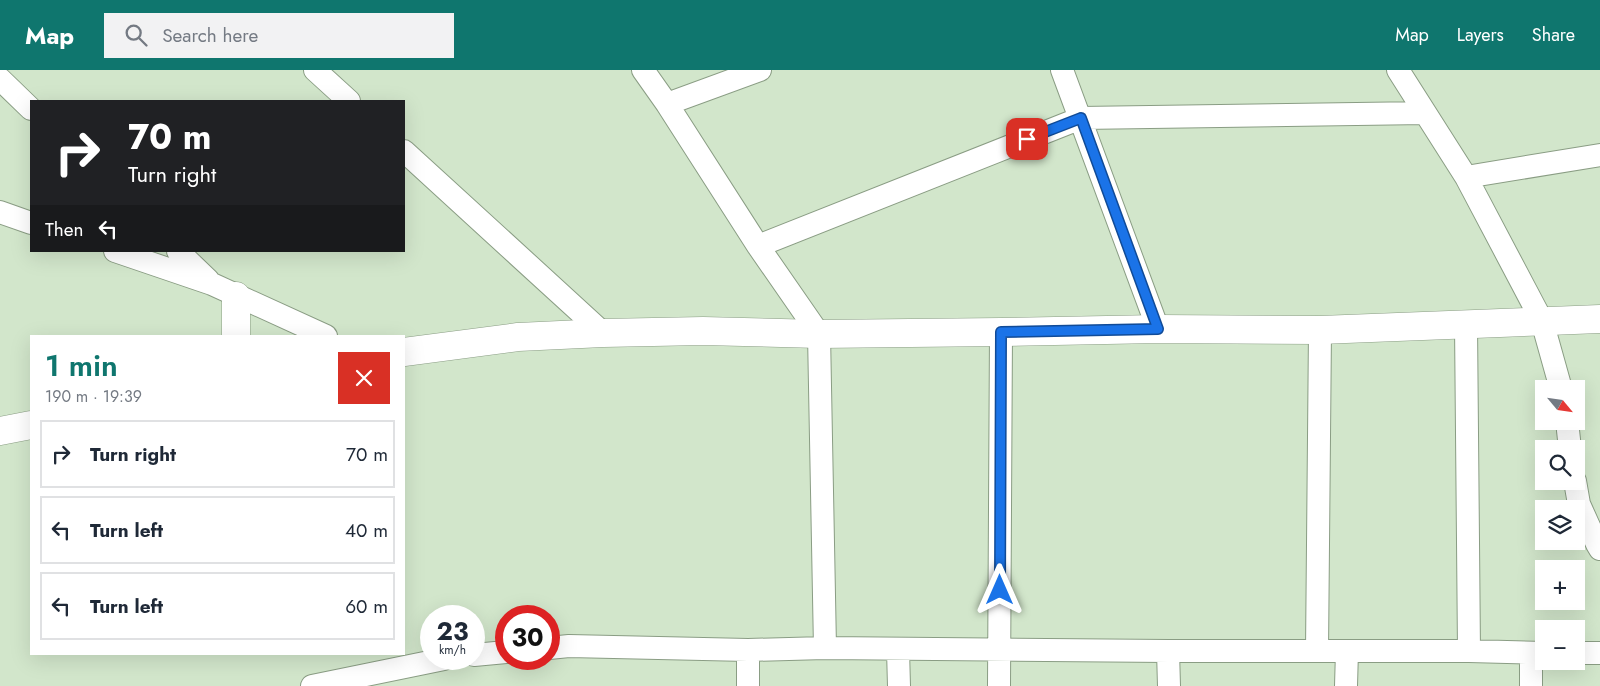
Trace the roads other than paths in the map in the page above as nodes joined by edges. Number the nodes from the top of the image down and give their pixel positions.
1 (315, 70) edge
2 (643, 70) edge
3 (760, 70) edge
4 (1062, 70) edge
5 (1398, 70) edge
6 (0, 79) edge
7 (348, 100) edge
8 (667, 104) junction
9 (30, 108) edge
10 (1425, 113) junction
11 (1081, 118) junction
12 (405, 152) edge
13 (1600, 155) edge
14 (1466, 177) junction
15 (0, 212) edge
16 (30, 223) edge
17 (758, 246) junction
18 (118, 252) edge
19 (179, 252) edge
20 (224, 290) junction
21 (1600, 319) edge
22 (1542, 321) junction
23 (1466, 324) junction
24 (1158, 329) junction
25 (1320, 330) junction
26 (602, 332) junction
27 (1001, 332) junction
28 (819, 334) junction
29 (236, 335) edge
30 (324, 335) edge
31 (405, 352) edge
32 (1558, 380) edge
33 (30, 425) edge
34 (0, 431) edge
35 (1577, 490) edge
36 (1600, 548) edge
37 (560, 647) edge
38 (825, 648) junction
39 (748, 650) junction
40 (898, 650) junction
41 (1000, 650) junction
42 (1317, 650) junction
43 (1469, 650) junction
44 (1168, 651) junction
45 (1347, 652) junction
46 (1535, 653) edge
47 (1585, 653) edge
48 (1600, 653) edge
49 (1535, 662) edge
50 (420, 663) edge
51 (368, 671) edge
52 (312, 686) edge
53 (748, 686) edge
54 (898, 686) edge
55 (1000, 686) edge
56 (1168, 686) edge
57 (1346, 686) edge
58 (1530, 686) edge

1 - 7 street
2 - 8 street
3 - 8 street
4 - 11 street
5 - 10 street
6 - 9 street
8 - 17 street
10 - 11 street
10 - 14 street
11 - 17 street
11 - 24 street
12 - 26 street
13 - 14 street
14 - 22 street
15 - 16 street
17 - 28 street
18 - 20 street
19 - 20 street
20 - 29 main road
20 - 30 street
21 - 22 main road
22 - 23 main road
22 - 32 street
23 - 25 main road
23 - 43 street
24 - 25 main road
24 - 27 main road
25 - 42 street
26 - 28 main road
26 - 31 main road
27 - 28 main road
27 - 41 street
28 - 38 street
33 - 34 main road
35 - 36 street
37 - 39 street
38 - 39 street
38 - 40 street
39 - 53 street
40 - 41 street
40 - 54 street
41 - 44 street
41 - 55 street
42 - 44 street
42 - 45 street
43 - 45 street
43 - 46 street
44 - 56 street
45 - 57 street
47 - 48 street
49 - 58 street
50 - 51 street
51 - 52 street

